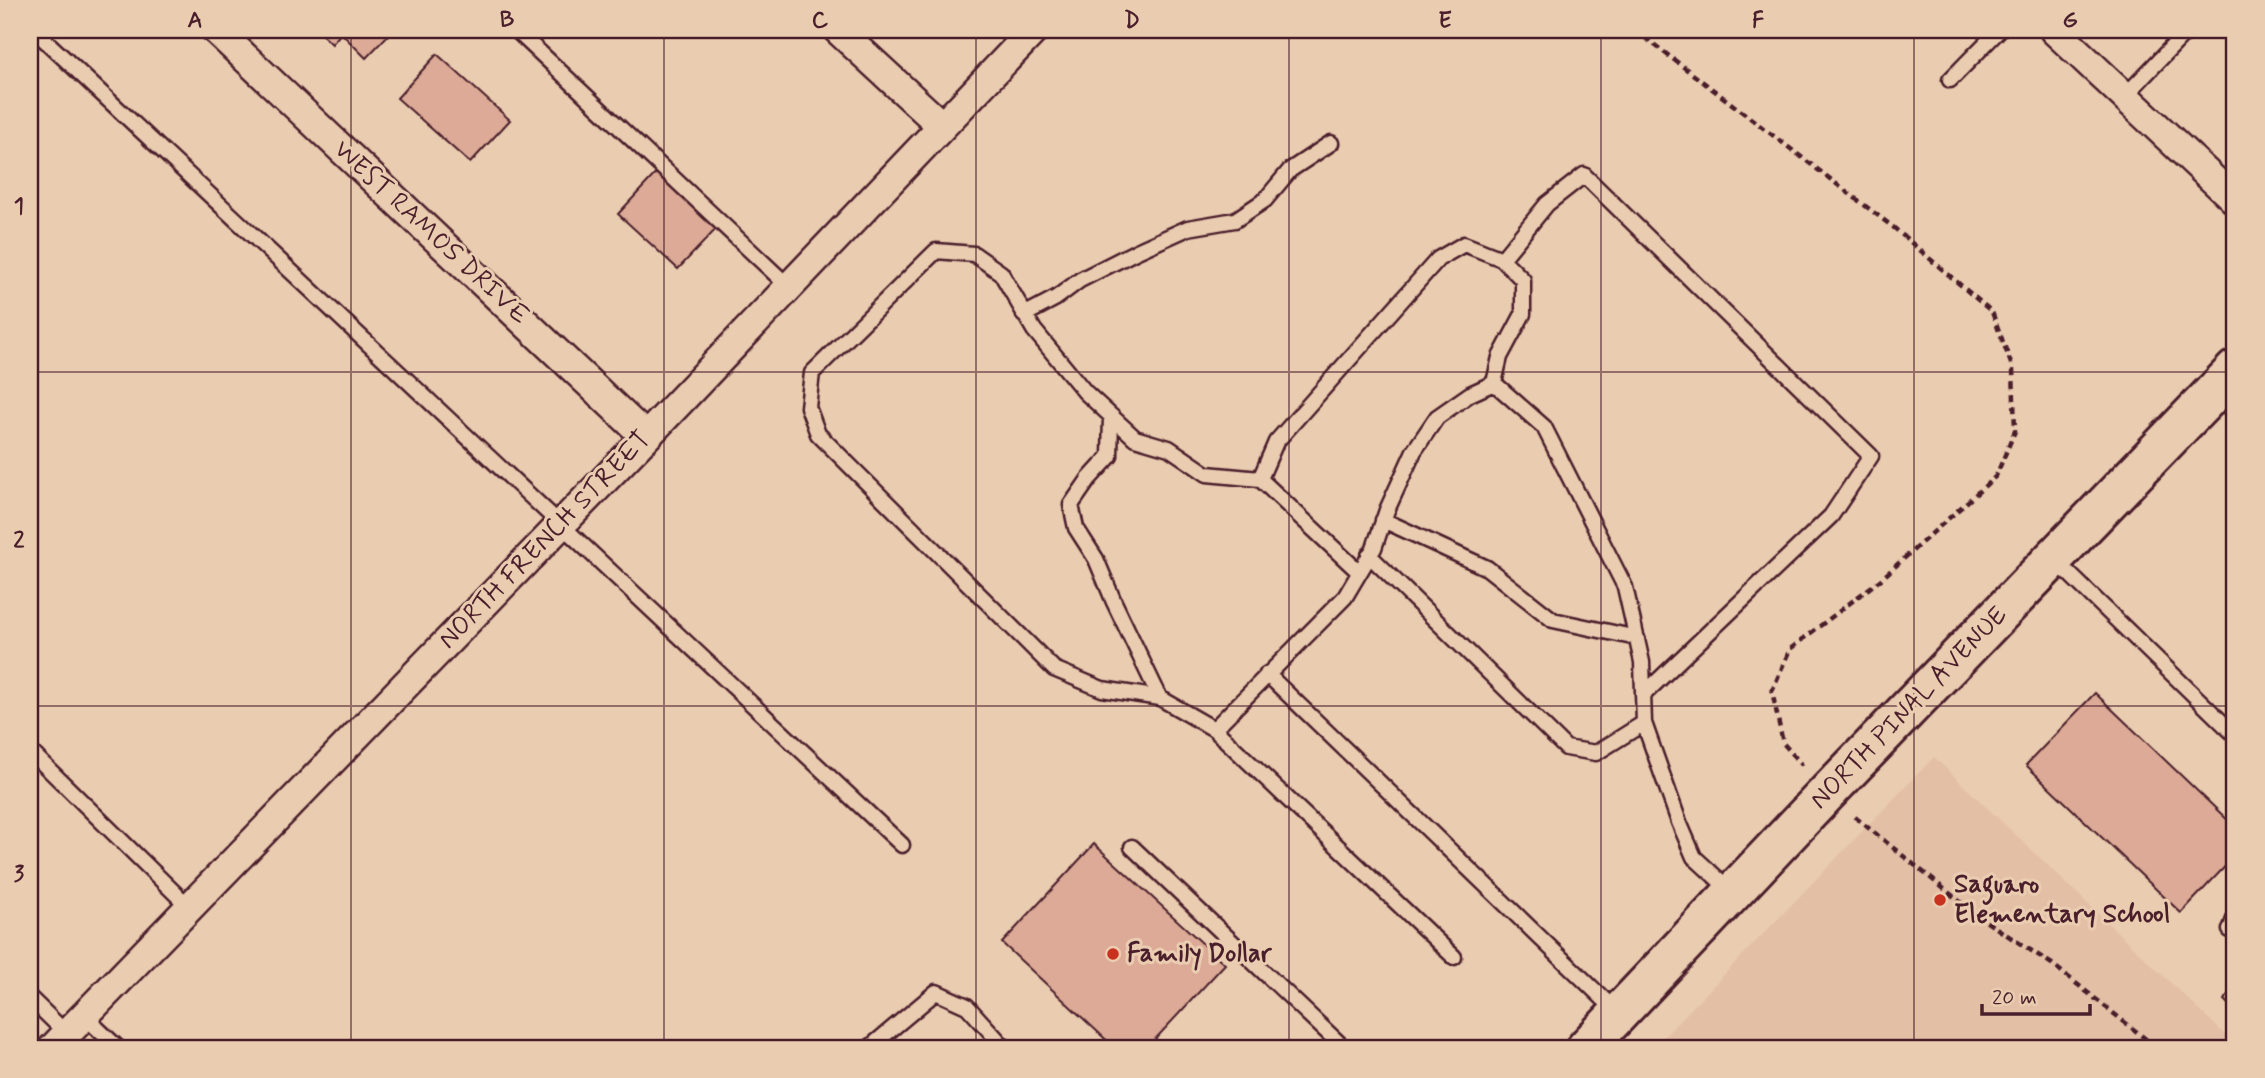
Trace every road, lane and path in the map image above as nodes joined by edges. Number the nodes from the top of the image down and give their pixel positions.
1 (34, 30) edge
2 (216, 30) edge
3 (516, 30) edge
4 (838, 30) edge
5 (1034, 30) edge
6 (1635, 30) edge
7 (1999, 30) edge
8 (2054, 30) edge
9 (2188, 30) edge
10 (1950, 80) dead end
11 (2124, 96) junction
12 (942, 126) junction
13 (1331, 143) dead end
14 (2235, 200) edge
15 (1502, 259) junction
16 (788, 286) junction
17 (1024, 315) junction
18 (2235, 370) edge
19 (1494, 383) junction
20 (1111, 416) junction
21 (646, 436) junction
22 (1259, 479) junction
23 (1383, 520) junction
24 (561, 523) junction
25 (1369, 555) junction
26 (2053, 558) junction
27 (1359, 572) junction
28 (1637, 638) junction
29 (1267, 674) junction
30 (1643, 695) junction
31 (1160, 698) junction
32 (1644, 723) junction
33 (1213, 729) junction
34 (2235, 735) edge
35 (30, 751) edge
36 (1826, 794) junction
37 (902, 845) dead end
38 (1132, 847) dead end
39 (1733, 893) junction
40 (190, 907) junction
41 (1454, 957) dead end
42 (30, 998) edge
43 (1619, 1014) junction
44 (68, 1033) edge
45 (118, 1048) edge
46 (869, 1048) edge
47 (1005, 1048) edge
48 (1344, 1048) edge
49 (1586, 1048) edge
50 (2157, 1048) edge

1 - 24 lane
2 - 21 street, WEST RAMOS DRIVE
3 - 16 lane
4 - 12 street
5 - 12 street, NORTH FRENCH STREET
6 - 36 path
7 - 10 lane
8 - 11 street
9 - 11 lane
11 - 14 street
12 - 16 street, NORTH FRENCH STREET
13 - 17 lane
15 - 19 lane
15 - 22 lane
15 - 30 lane
16 - 21 street, NORTH FRENCH STREET
17 - 20 lane
17 - 31 lane
18 - 26 main road, NORTH PINAL AVENUE
19 - 23 lane
19 - 28 lane
20 - 22 lane
20 - 31 lane
21 - 24 street, NORTH FRENCH STREET
22 - 27 lane
23 - 25 lane
23 - 28 lane
24 - 37 lane
24 - 40 street, NORTH FRENCH STREET
25 - 27 lane
25 - 32 lane
26 - 34 lane
26 - 36 main road, NORTH PINAL AVENUE
27 - 29 lane
28 - 30 lane
29 - 33 lane
29 - 43 lane
30 - 32 lane
31 - 33 lane
32 - 39 lane
33 - 41 lane
35 - 40 lane
36 - 39 main road, NORTH PINAL AVENUE
36 - 50 path
38 - 48 lane
39 - 43 main road, NORTH PINAL AVENUE
40 - 44 street, NORTH FRENCH STREET
42 - 44 lane
43 - 49 main road, NORTH PINAL AVENUE
44 - 45 lane
46 - 47 lane

